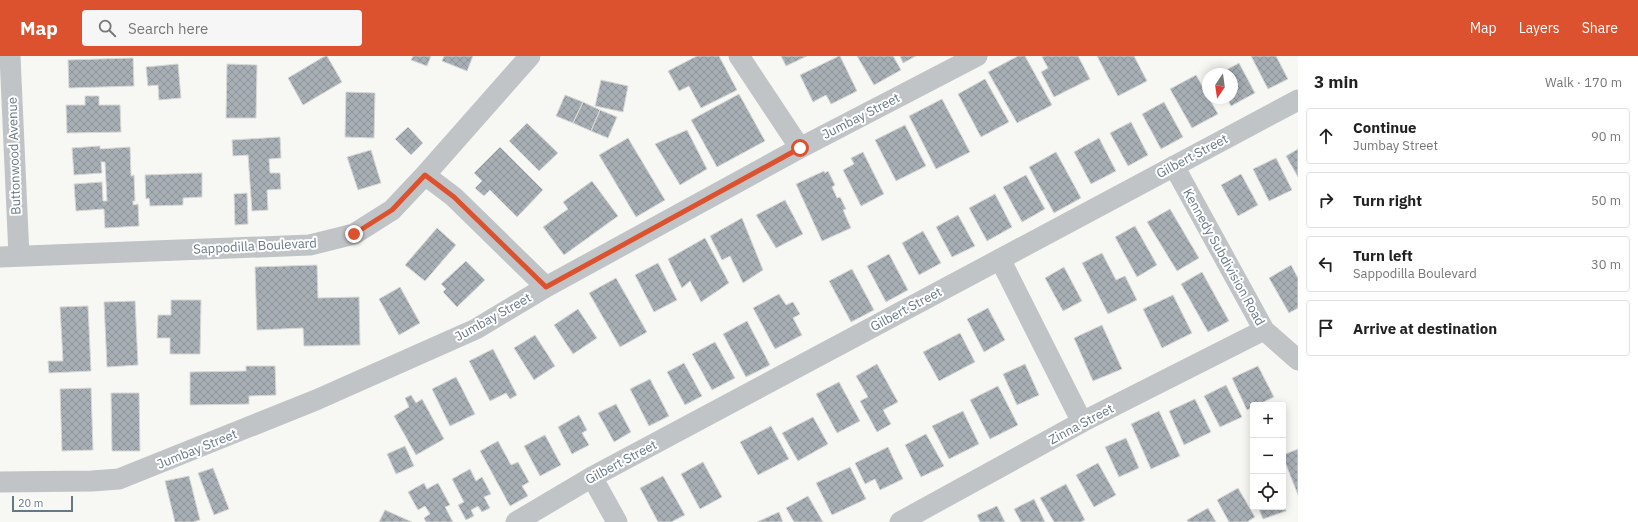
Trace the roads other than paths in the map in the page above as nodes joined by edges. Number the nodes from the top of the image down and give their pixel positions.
1 (10, 56) edge
2 (530, 56) edge
3 (739, 56) edge
4 (977, 56) edge
5 (1298, 100) edge
6 (800, 148) junction
7 (1174, 166) junction
8 (425, 175) junction
9 (9, 256) edge
10 (1000, 259) junction
11 (546, 287) junction
12 (1264, 330) junction
13 (1298, 360) edge
14 (1082, 422) junction
15 (592, 477) junction
16 (0, 482) edge
17 (516, 522) edge
18 (617, 522) edge
19 (900, 522) edge

1 - 9 street, Buttonwood Avenue
2 - 8 street, Sappodilla Boulevard
3 - 6 street
4 - 6 street, Jumbay Street
5 - 7 street, Gilbert Street
6 - 11 street, Jumbay Street
7 - 10 street, Gilbert Street
7 - 12 street, Kennedy Subdivision Road
8 - 9 street, Sappodilla Boulevard
8 - 11 street
10 - 14 street
10 - 15 street, Gilbert Street
11 - 16 street, Jumbay Street
12 - 13 street, Kennedy Subdivision Road
12 - 14 street, Zinna Street
14 - 19 street, Zinna Street
15 - 17 street, Gilbert Street
15 - 18 street

